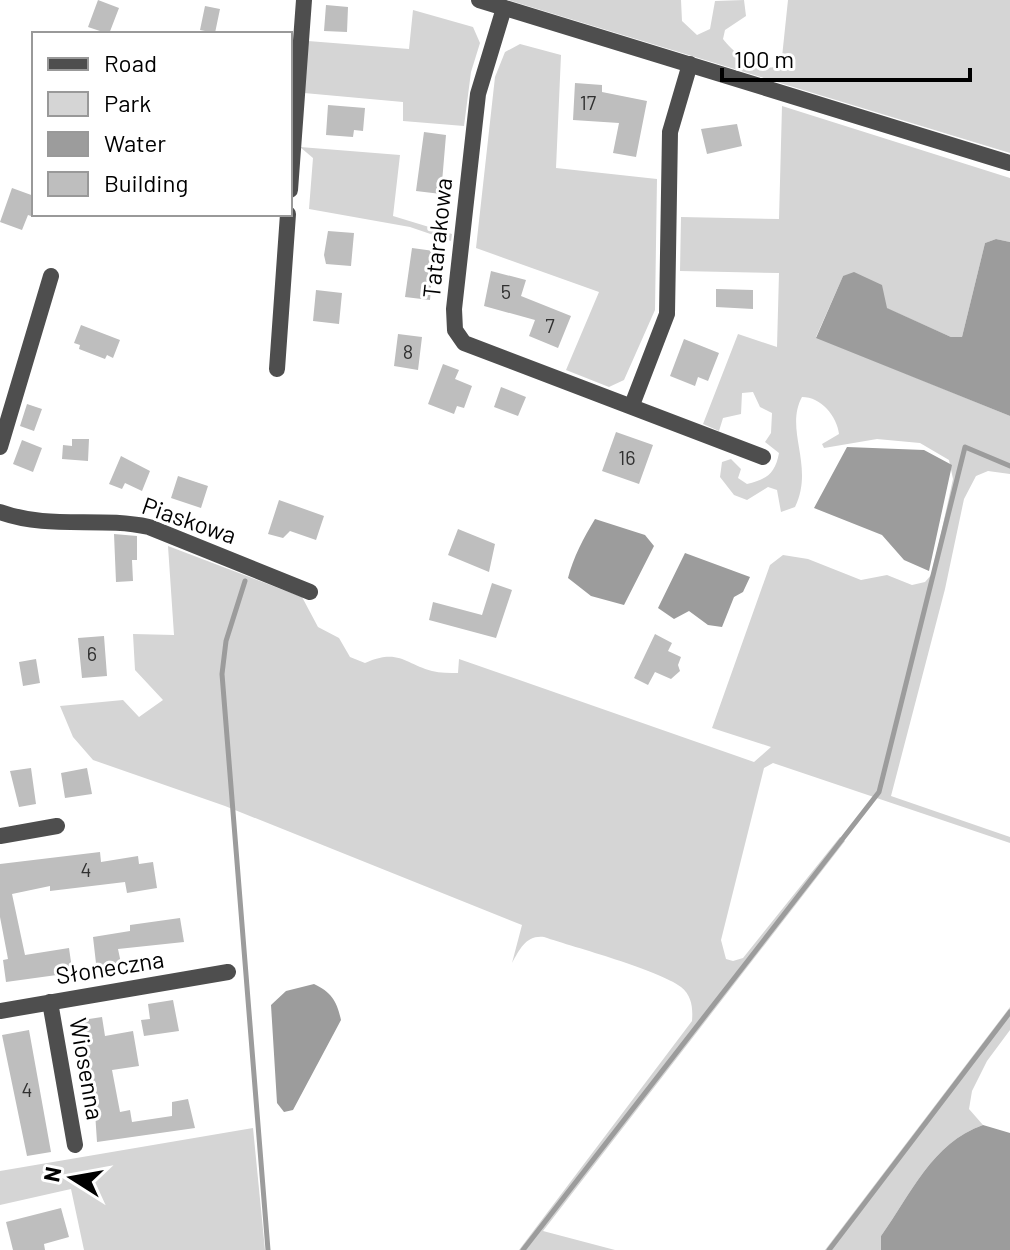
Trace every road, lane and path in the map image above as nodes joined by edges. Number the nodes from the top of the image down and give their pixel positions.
1 (304, 0) edge
2 (479, 0) edge
3 (504, 8) junction
4 (690, 64) junction
5 (292, 163) edge
6 (1010, 163) edge
7 (288, 216) edge
8 (51, 276) dead end
9 (277, 369) dead end
10 (632, 405) junction
11 (0, 447) edge
12 (763, 457) dead end
13 (0, 512) edge
14 (310, 592) dead end
15 (57, 826) dead end
16 (0, 836) edge
17 (228, 972) dead end
18 (50, 1002) junction
19 (0, 1011) edge
20 (75, 1145) dead end

1 - 5 street
2 - 3 street
3 - 4 street
3 - 10 street, Tatarakowa
4 - 6 street
4 - 10 street
7 - 9 street
8 - 11 street
10 - 12 street, Tatarakowa
13 - 14 street, Piaskowa
15 - 16 street
17 - 18 street, Słoneczna
18 - 19 street, Słoneczna
18 - 20 street, Wiosenna

